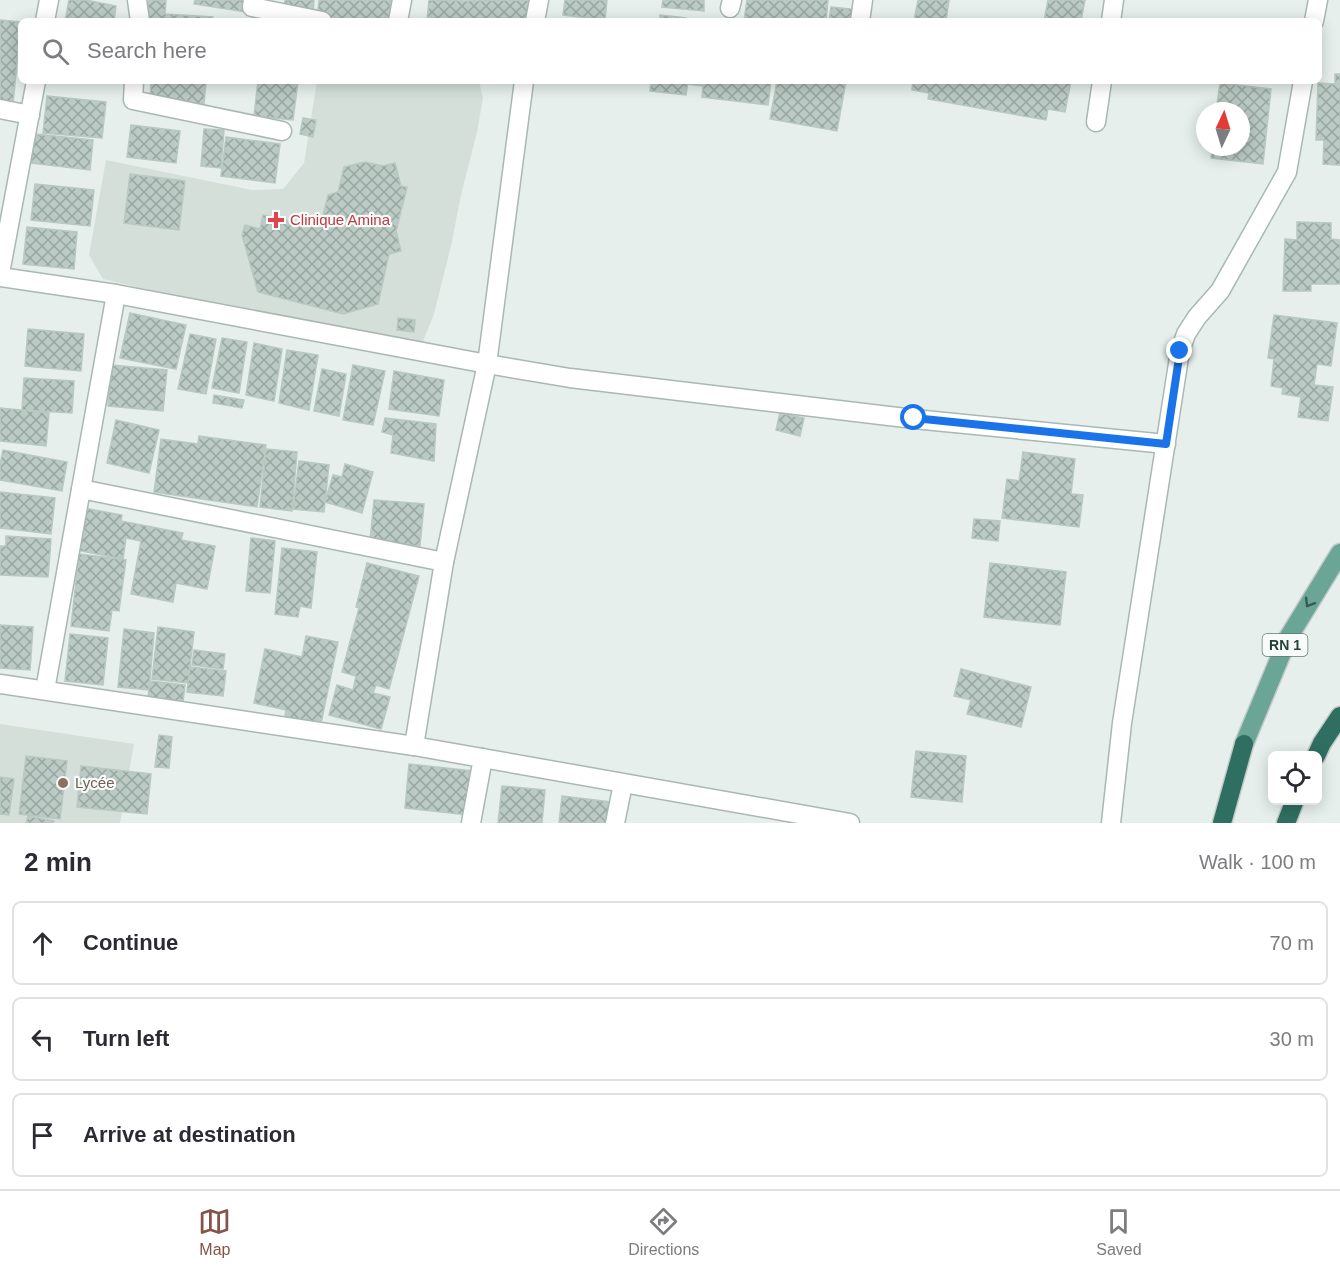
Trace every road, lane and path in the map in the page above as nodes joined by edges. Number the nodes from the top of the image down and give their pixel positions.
1 (137, 0) edge
2 (253, 0) edge
3 (402, 0) edge
4 (539, 0) edge
5 (863, 0) edge
6 (1114, 0) edge
7 (1318, 0) edge
8 (140, 18) edge
9 (307, 18) edge
10 (399, 18) edge
11 (536, 18) edge
12 (860, 18) edge
13 (1111, 18) edge
14 (1315, 18) edge
15 (35, 84) edge
16 (134, 84) edge
17 (524, 84) edge
18 (1102, 84) edge
19 (1302, 84) edge
20 (0, 109) edge
21 (30, 115) junction
22 (1096, 122) dead end
23 (282, 131) dead end
24 (0, 275) edge
25 (116, 294) junction
26 (487, 364) junction
27 (1166, 444) junction
28 (81, 489) junction
29 (1340, 553) edge
30 (444, 562) junction
31 (0, 684) edge
32 (45, 690) junction
33 (1340, 716) edge
34 (1244, 744) junction
35 (414, 746) junction
36 (1318, 751) edge
37 (483, 758) junction
38 (623, 784) junction
39 (1293, 805) edge
40 (471, 823) edge
41 (615, 823) edge
42 (850, 823) edge
43 (1111, 823) edge
44 (1222, 823) edge
45 (1231, 823) edge
46 (1286, 823) edge

1 - 8 street
2 - 9 street
3 - 10 street
4 - 11 street
5 - 12 street
6 - 13 street
7 - 14 street
15 - 21 street
16 - 23 street
17 - 26 street
18 - 22 street
19 - 27 street
20 - 21 street
21 - 24 street
24 - 25 street
25 - 26 street
25 - 28 street
26 - 27 street
26 - 30 street
27 - 43 street
28 - 30 street
28 - 32 street
29 -> 34 main road, RN 1
30 - 35 street
31 - 32 street
32 - 35 street
33 - 36 highway
34 - 44 highway
34 - 45 highway
35 - 37 street
37 - 38 street
37 - 40 street
38 - 41 street
38 - 42 street
39 - 46 highway

